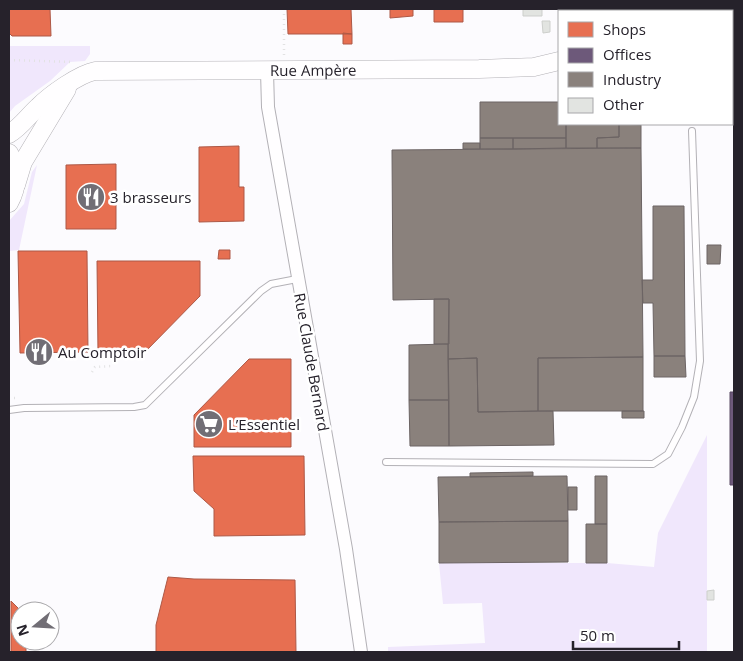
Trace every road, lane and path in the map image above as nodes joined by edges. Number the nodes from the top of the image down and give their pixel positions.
1 (284, 9) edge
2 (9, 60) edge
3 (284, 60) dead end
4 (558, 61) edge
5 (78, 62) dead end
6 (267, 71) junction
7 (71, 83) junction
8 (692, 131) dead end
9 (9, 134) edge
10 (9, 153) edge
11 (16, 185) junction
12 (9, 203) edge
13 (298, 279) junction
14 (112, 366) dead end
15 (92, 372) dead end
16 (9, 410) edge
17 (386, 462) dead end
18 (361, 652) edge

1 - 3 path
2 - 5 path
4 - 6 street, Rue Ampère
6 - 7 street, Rue Ampère
6 - 13 street, Rue Claude Bernard
7 - 9 street, Rue Ampère
7 - 11 street
8 - 17 lane
10 - 11 street
11 - 12 street
13 - 16 lane
13 - 18 street, Rue Claude Bernard
14 - 15 path

